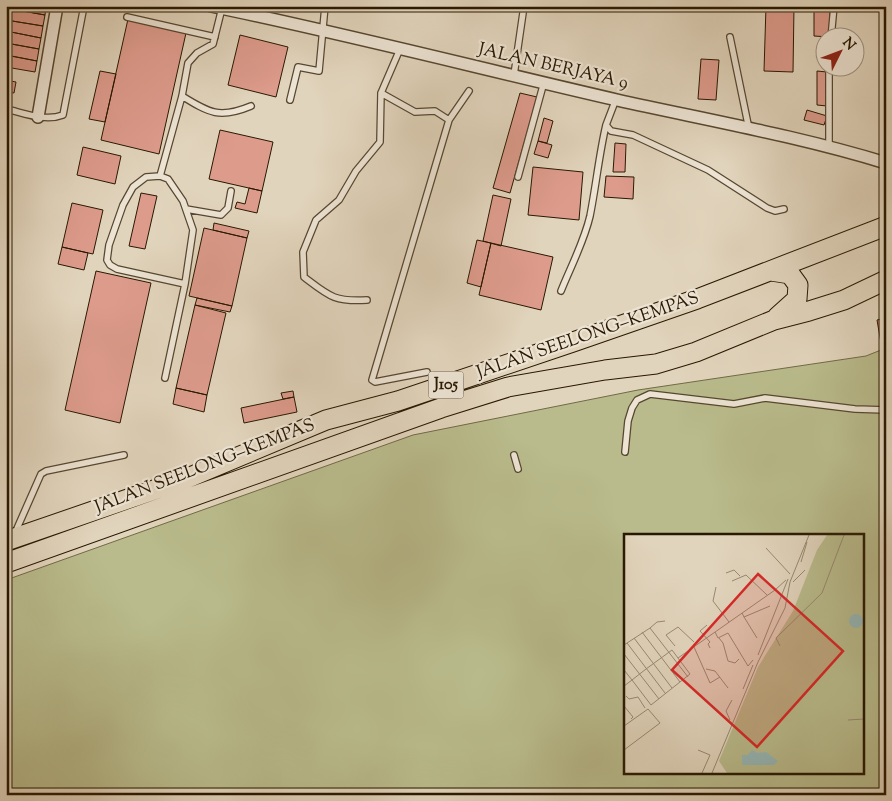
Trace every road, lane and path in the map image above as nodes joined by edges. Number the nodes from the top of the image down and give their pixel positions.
1 (57, 6) edge
2 (84, 6) edge
3 (325, 6) edge
4 (524, 6) edge
5 (834, 6) edge
6 (216, 7) edge
7 (127, 17) dead end
8 (832, 28) edge
9 (324, 30) junction
10 (215, 37) junction
11 (730, 37) dead end
12 (400, 49) junction
13 (514, 76) junction
14 (829, 78) edge
15 (544, 82) junction
16 (469, 91) dead end
17 (380, 93) junction
18 (182, 96) junction
19 (616, 99) junction
20 (290, 100) dead end
21 (251, 106) dead end
22 (6, 109) edge
23 (38, 117) junction
24 (449, 120) junction
25 (606, 125) junction
26 (749, 129) junction
27 (829, 146) junction
28 (886, 163) edge
29 (160, 176) junction
30 (518, 177) dead end
31 (230, 191) dead end
32 (186, 209) junction
33 (784, 210) dead end
34 (886, 226) edge
35 (771, 270) junction
36 (886, 280) edge
37 (185, 284) junction
38 (561, 291) dead end
39 (366, 300) dead end
40 (774, 320) junction
41 (427, 372) dead end
42 (166, 378) dead end
43 (886, 410) edge
44 (625, 452) dead end
45 (124, 455) dead end
46 (514, 455) dead end
47 (518, 469) dead end
48 (9, 540) edge
49 (6, 563) edge

1 - 23 street
2 - 23 lane
3 - 9 lane
4 - 13 lane
5 - 8 lane
6 - 9 street, JALAN BERJAYA 9
6 - 10 lane
7 - 10 lane
9 - 12 street, JALAN BERJAYA 9
9 - 20 lane
10 - 18 lane
11 - 26 lane
12 - 13 street, JALAN BERJAYA 9
12 - 17 lane
13 - 15 street, JALAN BERJAYA 9
14 - 27 lane
15 - 19 street, JALAN BERJAYA 9
15 - 30 lane
16 - 24 lane
17 - 24 lane
17 - 39 lane
18 - 21 lane
18 - 29 lane
19 - 25 lane
19 - 26 street, JALAN BERJAYA 9
22 - 23 lane
24 - 41 lane
25 - 33 lane
25 - 38 lane
26 - 27 street, JALAN BERJAYA 9
27 - 28 street, JALAN BERJAYA 9
29 - 32 lane
29 - 37 lane
31 - 32 lane
32 - 37 lane
34 - 35 main road, JALAN SEELONG–KEMPAS / J105
35 - 40 main road
35 - 48 main road, JALAN SEELONG–KEMPAS / J105
36 - 40 main road, JALAN SEELONG–KEMPAS / J105
37 - 42 lane
40 - 49 main road, JALAN SEELONG–KEMPAS / J105
43 - 44 lane
45 - 48 lane
46 - 47 lane

